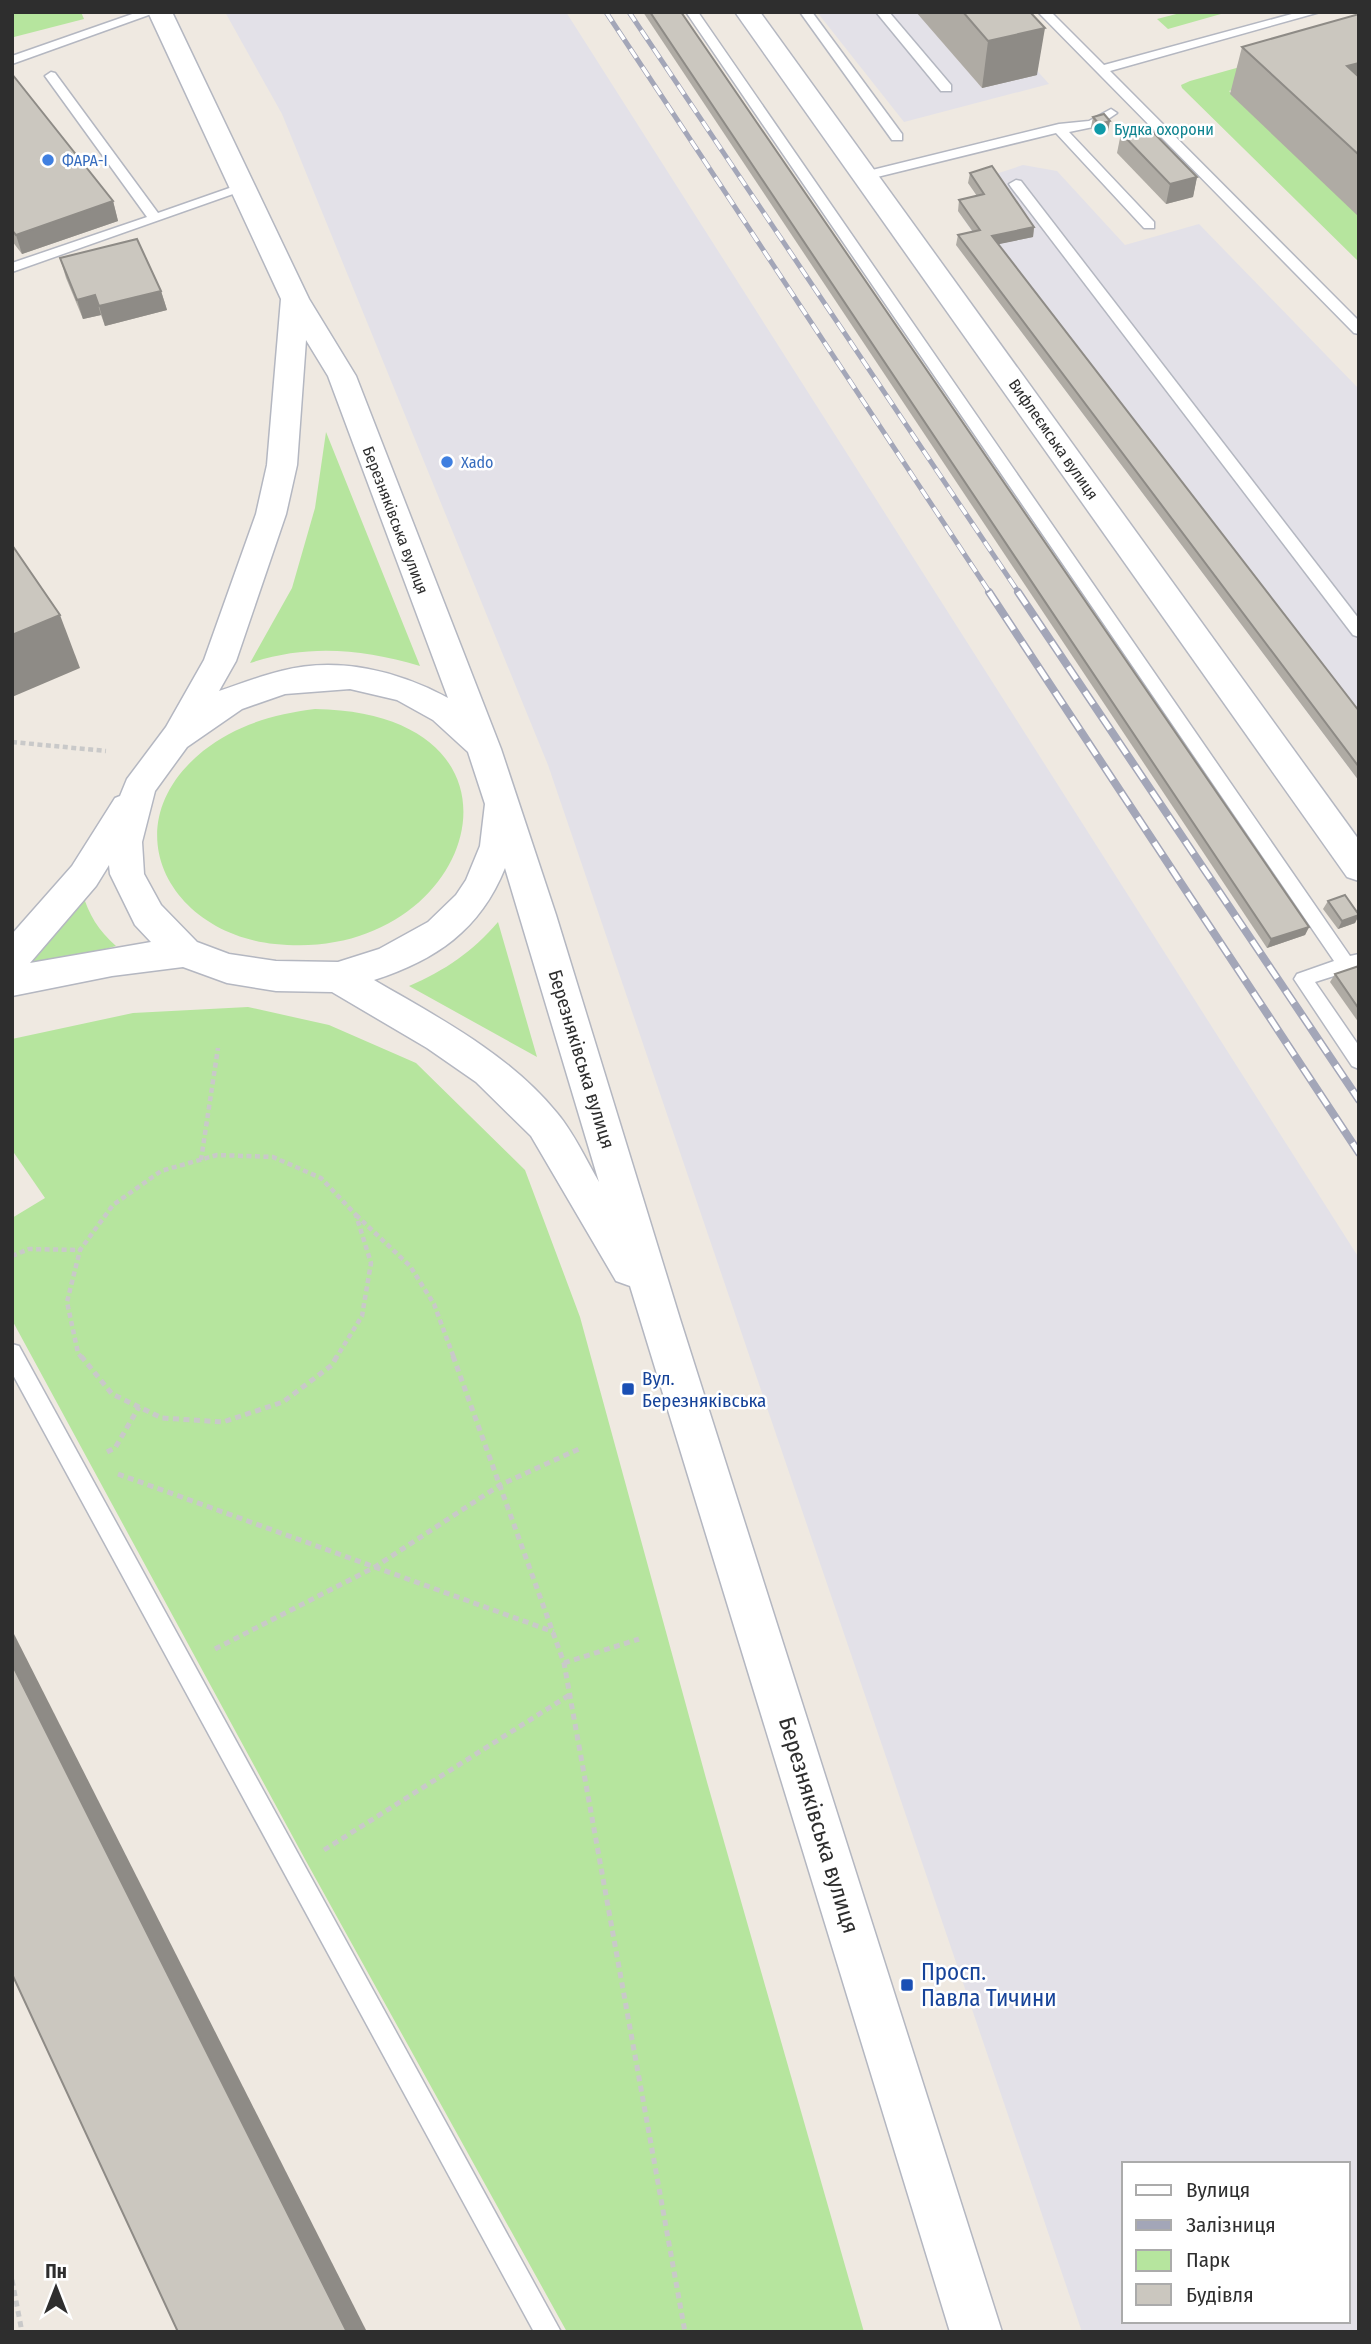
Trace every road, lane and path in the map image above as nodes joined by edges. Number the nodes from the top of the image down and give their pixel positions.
1 (151, 12) edge
2 (160, 12) edge
3 (692, 12) edge
4 (747, 12) edge
5 (806, 12) edge
6 (882, 12) edge
7 (1044, 12) edge
8 (1314, 12) edge
9 (12, 60) edge
10 (1101, 70) junction
11 (51, 76) dead end
12 (946, 88) dead end
13 (1136, 106) junction
14 (1059, 128) junction
15 (897, 137) dead end
16 (865, 176) junction
17 (1016, 184) dead end
18 (243, 188) junction
19 (155, 219) junction
20 (1149, 225) dead end
21 (12, 268) edge
22 (295, 299) junction
23 (1359, 330) edge
24 (1359, 631) edge
25 (175, 738) junction
26 (12, 742) edge
27 (484, 749) junction
28 (106, 751) dead end
29 (139, 788) junction
30 (501, 800) junction
31 (1359, 867) edge
32 (184, 952) junction
33 (12, 959) edge
34 (1352, 963) edge
35 (338, 977) junction
36 (12, 982) edge
37 (218, 1048) dead end
38 (1359, 1062) edge
39 (201, 1160) junction
40 (356, 1215) junction
41 (80, 1250) junction
42 (12, 1256) edge
43 (660, 1319) junction
44 (12, 1353) edge
45 (139, 1407) junction
46 (581, 1448) dead end
47 (78, 1459) junction
48 (500, 1485) junction
49 (375, 1567) junction
50 (554, 1632) junction
51 (639, 1639) dead end
52 (564, 1662) junction
53 (183, 1665) junction
54 (571, 1695) junction
55 (294, 1869) junction
56 (12, 2280) edge
57 (22, 2332) edge
58 (548, 2332) edge
59 (685, 2332) edge
60 (976, 2332) edge

1 - 9 lane
2 - 18 street, Березняківська вулиця
3 - 34 lane
4 - 16 street, Вифлеємська вулиця
5 - 15 lane
6 - 12 lane
7 - 10 lane
8 - 10 lane
10 - 13 lane
11 - 19 lane
13 - 14 lane
13 - 23 lane
14 - 16 lane
14 - 20 lane
16 - 31 street, Вифлеємська вулиця
17 - 24 lane
18 - 19 lane
18 - 22 street, Березняківська вулиця
19 - 21 lane
22 - 25 street, Березняківська вулиця
22 - 27 street, Березняківська вулиця
25 - 27 street
25 - 29 street
26 - 28 path
27 - 30 street, Березняківська вулиця
29 - 32 street
29 - 33 street
30 - 35 street
30 - 43 street, Березняківська вулиця
32 - 35 street
32 - 36 street
34 - 38 lane
35 - 43 street, Березняківська вулиця
37 - 39 path
39 - 40 path
39 - 41 path
40 - 45 path
40 - 48 path
41 - 42 path
41 - 45 path
43 - 60 street, Березняківська вулиця
44 - 47 lane
45 - 47 path
46 - 48 path
47 - 49 path
47 - 53 lane
48 - 49 path
48 - 50 path
49 - 50 path
49 - 53 path
50 - 52 path
51 - 52 path
52 - 54 path
53 - 55 lane
54 - 55 path
54 - 59 path
55 - 58 lane
56 - 57 path

